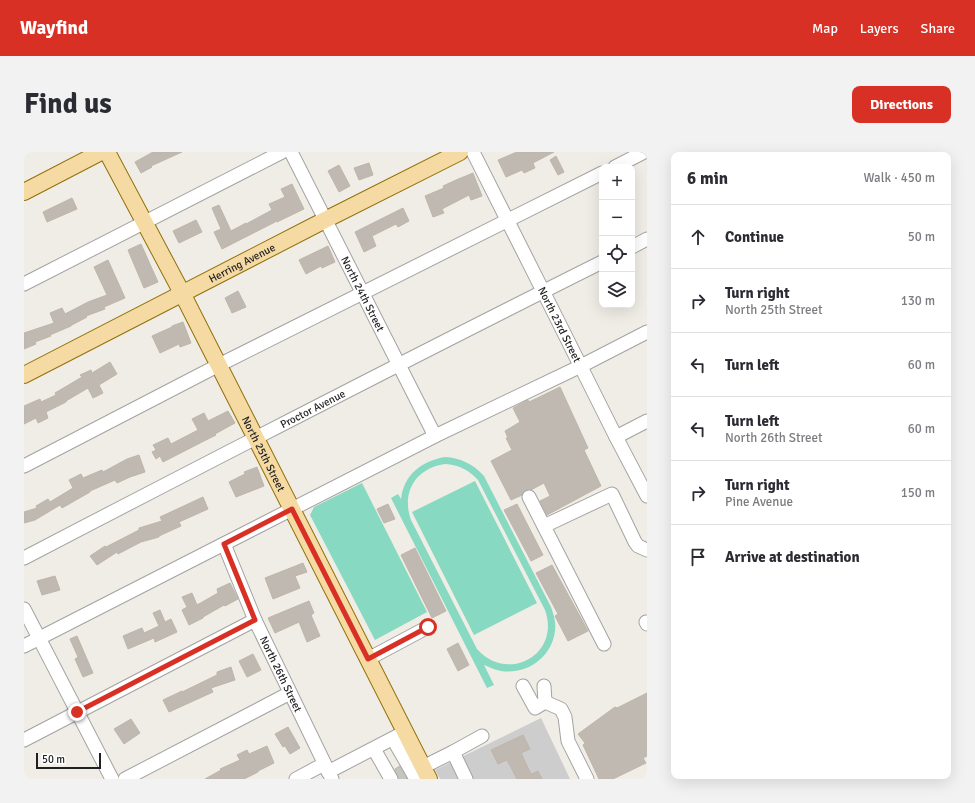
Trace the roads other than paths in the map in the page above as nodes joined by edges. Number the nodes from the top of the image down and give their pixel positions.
1 (101, 152) edge
2 (107, 152) edge
3 (282, 152) edge
4 (291, 152) edge
5 (460, 152) edge
6 (473, 152) edge
7 (644, 152) edge
8 (621, 164) edge
9 (599, 175) edge
10 (24, 192) edge
11 (325, 220) junction
12 (508, 221) junction
13 (145, 222) junction
14 (647, 239) edge
15 (635, 245) edge
16 (599, 263) edge
17 (24, 284) edge
18 (543, 291) junction
19 (182, 293) junction
20 (362, 293) junction
21 (647, 332) edge
22 (398, 364) junction
23 (218, 365) junction
24 (581, 366) junction
25 (24, 374) edge
26 (647, 421) edge
27 (434, 436) junction
28 (255, 437) junction
29 (616, 437) junction
30 (24, 466) edge
31 (647, 496) edge
32 (529, 497) dead end
33 (292, 509) junction
34 (544, 526) junction
35 (224, 544) junction
36 (647, 550) edge
37 (24, 558) edge
38 (24, 609) edge
39 (255, 620) junction
40 (428, 627) dead end
41 (39, 638) junction
42 (604, 644) dead end
43 (24, 646) edge
44 (368, 659) junction
45 (523, 686) dead end
46 (544, 686) dead end
47 (290, 693) junction
48 (545, 702) junction
49 (77, 712) junction
50 (399, 736) junction
51 (482, 736) dead end
52 (24, 740) edge
53 (374, 749) junction
54 (453, 752) junction
55 (328, 772) edge
56 (412, 776) edge
57 (112, 779) edge
58 (125, 779) edge
59 (296, 779) edge
60 (466, 779) edge
61 (587, 779) edge

1 - 10 main road
2 - 13 main road, North 25th Street
3 - 13 street
4 - 11 street, North 24th Street
5 - 11 main road, Herring Avenue
6 - 12 street, North 23rd Street
7 - 8 street
9 - 12 street
11 - 19 main road, Herring Avenue
11 - 20 street, North 24th Street
12 - 18 street, North 23rd Street
12 - 20 street
13 - 17 street
13 - 19 main road, North 25th Street
14 - 15 street
16 - 18 street, Proctor Avenue
18 - 22 street, Proctor Avenue
18 - 24 street, North 23rd Street
19 - 23 main road, North 25th Street
19 - 25 main road, Herring Avenue
20 - 22 street, North 24th Street
20 - 23 street
21 - 24 street
22 - 27 street, North 24th Street
22 - 28 street, Proctor Avenue
23 - 28 main road, North 25th Street
23 - 30 street
24 - 27 street
24 - 29 street, North 23rd Street
26 - 29 street
27 - 33 street
28 - 33 main road, North 25th Street
28 - 37 street, Proctor Avenue
29 - 31 street, North 23rd Street
32 - 34 street
33 - 35 street
33 - 44 main road, North 25th Street
34 - 36 street
34 - 42 street
35 - 39 street, North 26th Street
35 - 41 street
38 - 41 street
39 - 47 street, North 26th Street
39 - 49 street
40 - 44 street
41 - 43 street
41 - 49 street
44 - 50 main road, North 25th Street
45 - 48 street
46 - 48 street
47 - 55 street, North 26th Street
47 - 58 street
48 - 61 street
49 - 52 street
49 - 57 street
50 - 53 street
50 - 56 main road, North 25th Street
51 - 54 street
53 - 55 street
53 - 56 street
54 - 56 street
54 - 60 street
55 - 59 street

